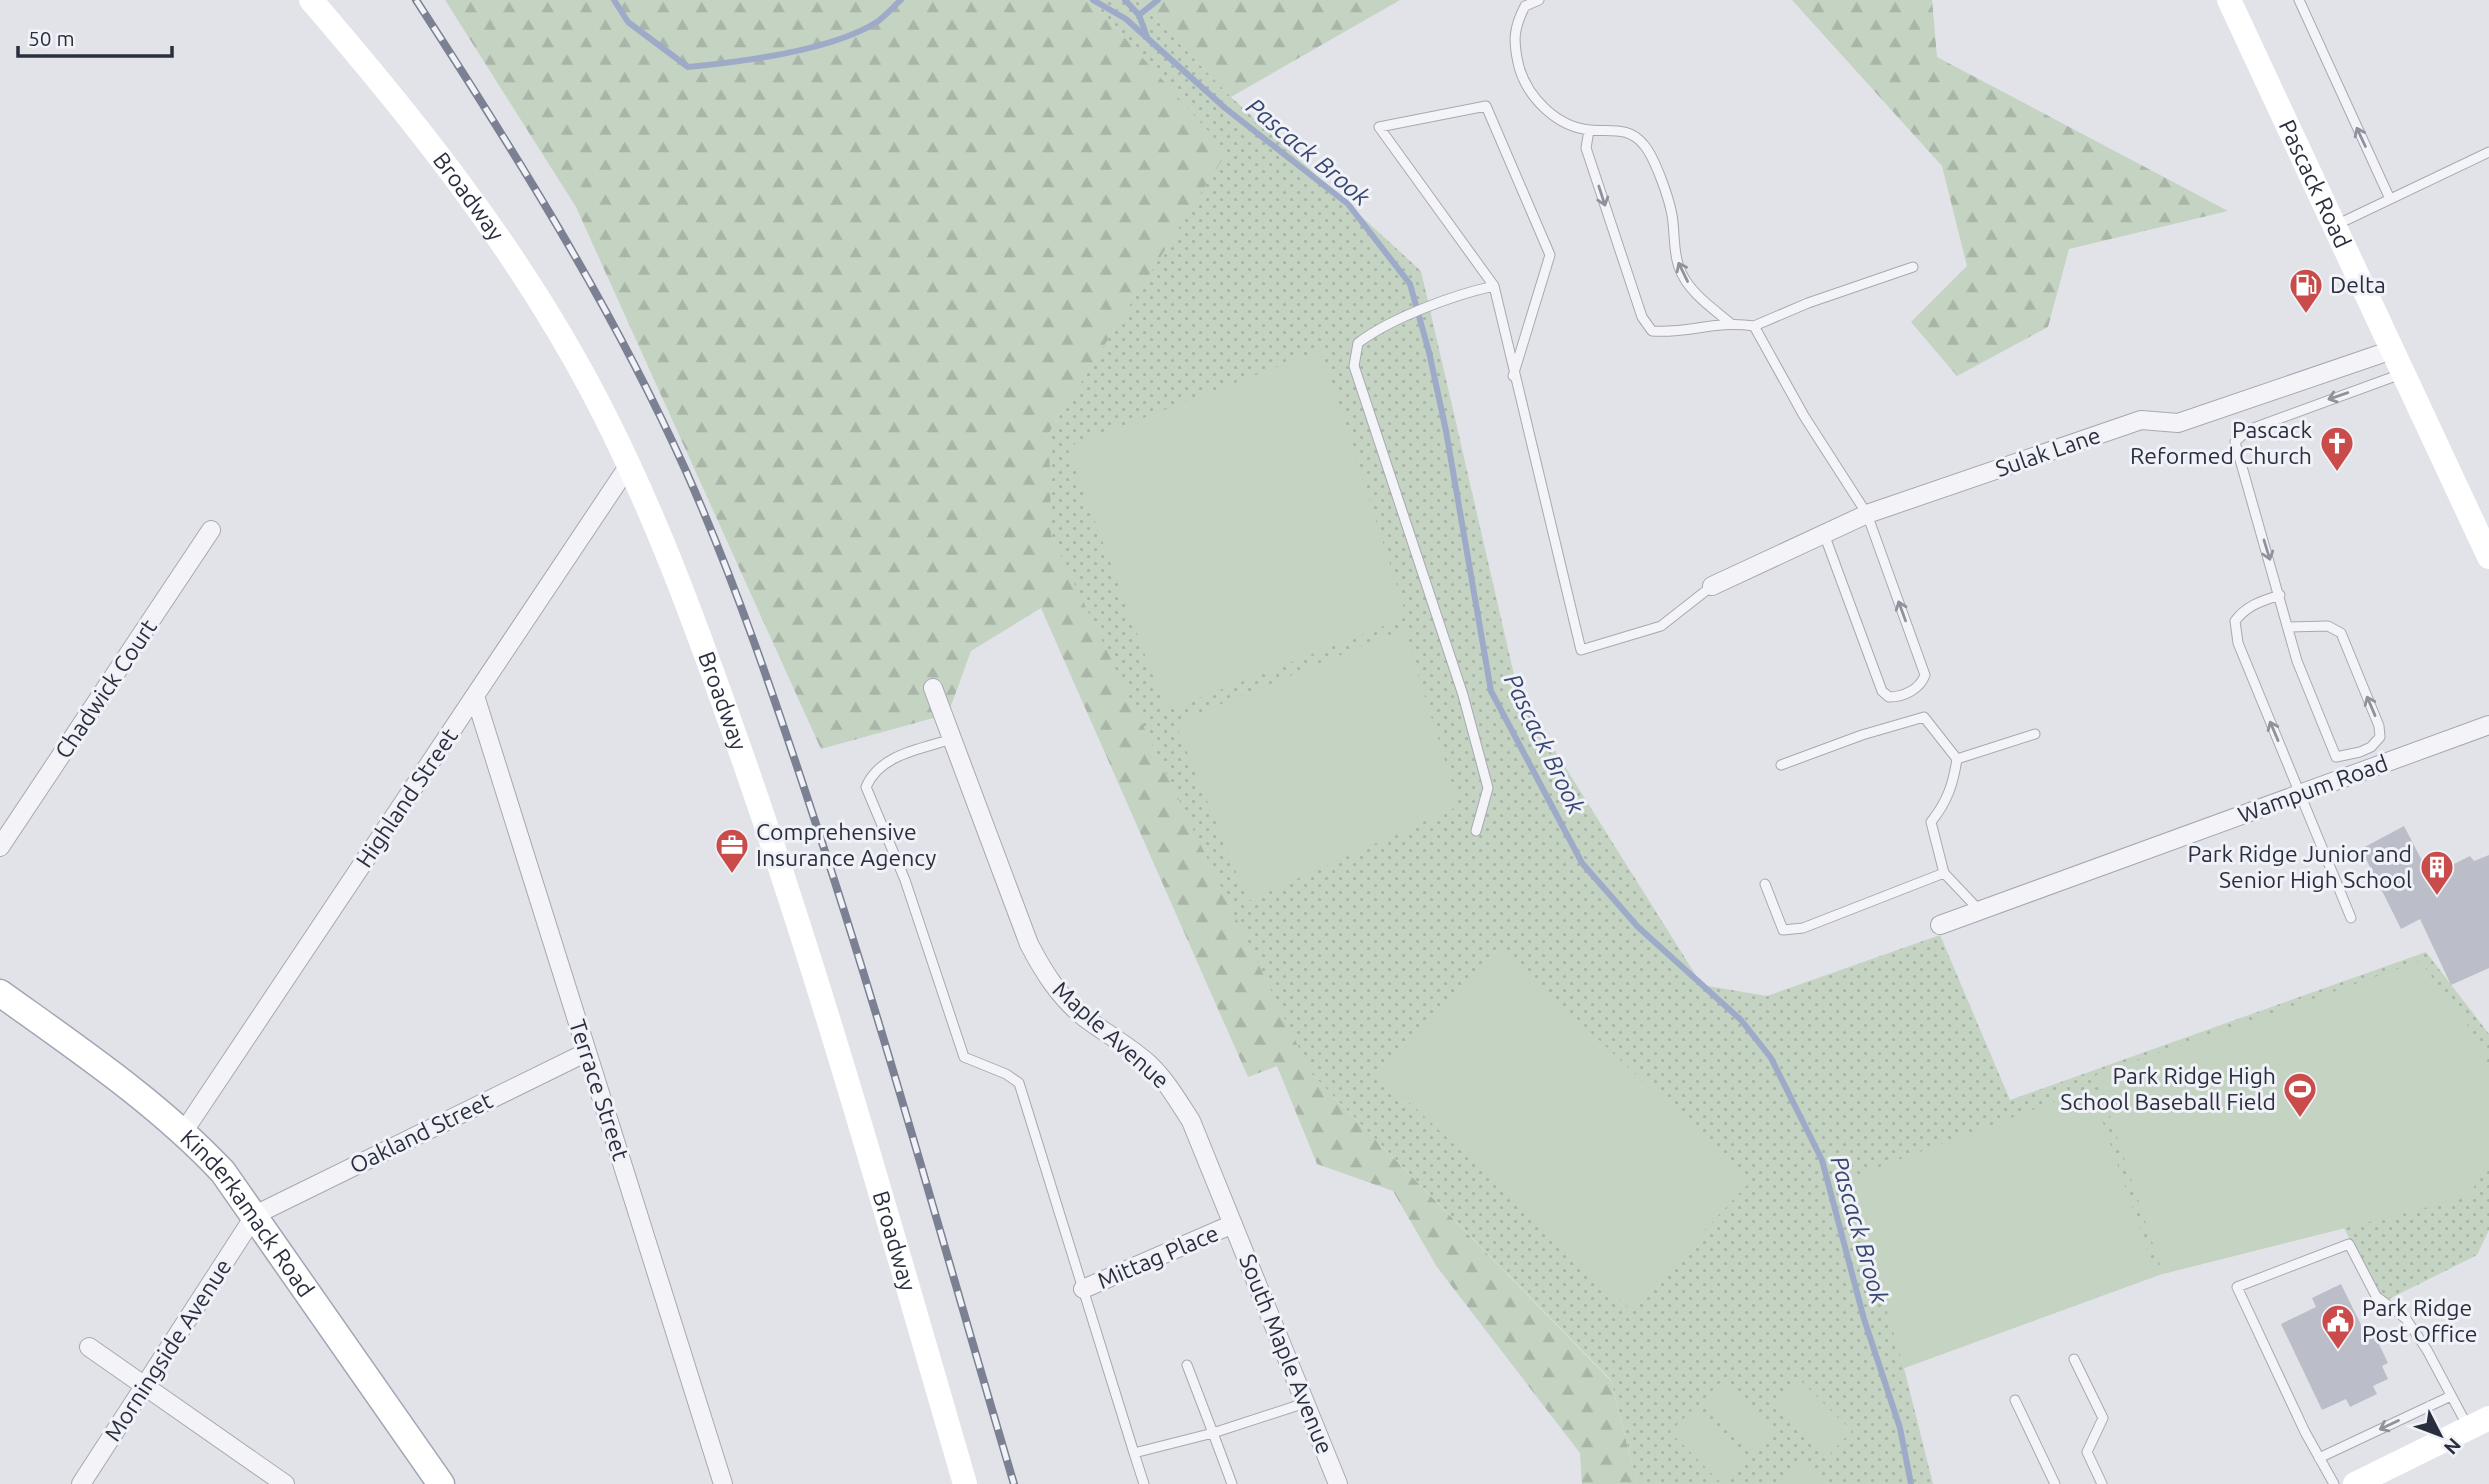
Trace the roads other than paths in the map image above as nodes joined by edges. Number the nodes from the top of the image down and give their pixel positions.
1 (1539, 0) edge
2 (2229, 0) edge
3 (2299, 0) edge
4 (319, 3) edge
5 (1589, 130) junction
6 (2489, 152) edge
7 (2390, 198) junction
8 (2334, 225) junction
9 (1913, 267) dead end
10 (1494, 286) junction
11 (1729, 322) junction
12 (1754, 326) junction
13 (2392, 350) junction
14 (2403, 374) junction
15 (1513, 376) junction
16 (629, 466) junction
17 (1867, 514) junction
18 (211, 530) dead end
19 (1824, 534) junction
20 (2489, 557) edge
21 (1712, 586) joint
22 (2280, 595) junction
23 (2289, 627) junction
24 (933, 688) dead end
25 (475, 696) junction
26 (2489, 725) edge
27 (2035, 734) dead end
28 (952, 739) junction
29 (2336, 757) junction
30 (1956, 759) junction
31 (1781, 765) dead end
32 (2346, 778) junction
33 (2301, 794) junction
34 (1476, 831) dead end
35 (0, 847) edge
36 (1944, 873) junction
37 (1765, 884) dead end
38 (1980, 911) junction
39 (2351, 918) dead end
40 (1940, 925) dead end
41 (0, 993) edge
42 (587, 1052) junction
43 (184, 1131) junction
44 (255, 1215) junction
45 (1233, 1224) junction
46 (1083, 1289) junction
47 (89, 1347) dead end
48 (2074, 1359) dead end
49 (1187, 1365) dead end
50 (145, 1385) junction
51 (2451, 1396) junction
52 (2015, 1400) dead end
53 (1305, 1403) junction
54 (2479, 1423) edge
55 (1213, 1433) junction
56 (1134, 1453) junction
57 (2319, 1458) junction
58 (80, 1484) edge
59 (285, 1484) edge
60 (441, 1484) edge
61 (723, 1484) edge
62 (965, 1484) edge
63 (1144, 1484) edge
64 (1232, 1484) edge
65 (1338, 1484) edge
66 (2055, 1484) edge
67 (2102, 1484) edge
68 (2334, 1484) edge
69 (2355, 1484) edge

1 - 5 lane
2 - 8 street, Pascack Road
7 -> 3 lane
4 - 16 street, Broadway
11 -> 5 lane
5 -> 11 lane
6 - 7 lane
7 - 8 lane
8 - 13 street, Pascack Road
9 - 12 lane
10 - 15 lane
10 - 15 lane
10 - 34 lane
11 - 12 lane
12 - 17 lane
13 - 14 street, Pascack Road
13 - 17 street, Sulak Lane
14 - 20 street, Pascack Road
14 -> 22 lane
15 - 21 lane
16 - 25 street, Highland Street
16 - 62 street, Broadway
17 - 19 street, Sulak Lane
19 -> 17 lane
18 - 35 street, Chadwick Court
19 - 21 street, Sulak Lane
22 - 23 lane
33 -> 22 lane
23 - 29 lane
29 -> 23 lane
24 - 28 street, Maple Avenue
25 - 42 street, Terrace Street
25 - 43 street, Highland Street
26 - 32 street, Wampum Road
27 - 30 lane
28 - 45 street, Maple Avenue
28 - 46 lane
29 - 32 lane
30 - 31 lane
30 - 36 lane
32 - 33 street, Wampum Road
33 - 38 street, Wampum Road
33 - 39 lane
36 - 37 lane
36 - 38 lane
38 - 40 street, Wampum Road
41 - 43 main road, Kinderkamack Road
42 - 44 street, Oakland Street
42 - 61 street, Terrace Street
43 - 44 main road, Kinderkamack Road
44 - 50 street, Morningside Avenue
44 - 60 main road, Kinderkamack Road
45 - 46 street, Mittag Place
45 - 53 street, South Maple Avenue
46 - 56 lane
47 - 50 street
48 - 67 lane
49 - 55 lane
50 - 58 street, Morningside Avenue
50 - 59 street
51 - 54 lane
51 -> 57 lane
51 - 57 lane
52 - 66 lane
53 - 55 lane
53 - 65 street, South Maple Avenue
54 - 69 street
55 - 56 lane
55 - 64 lane
56 - 63 lane
57 - 68 lane

